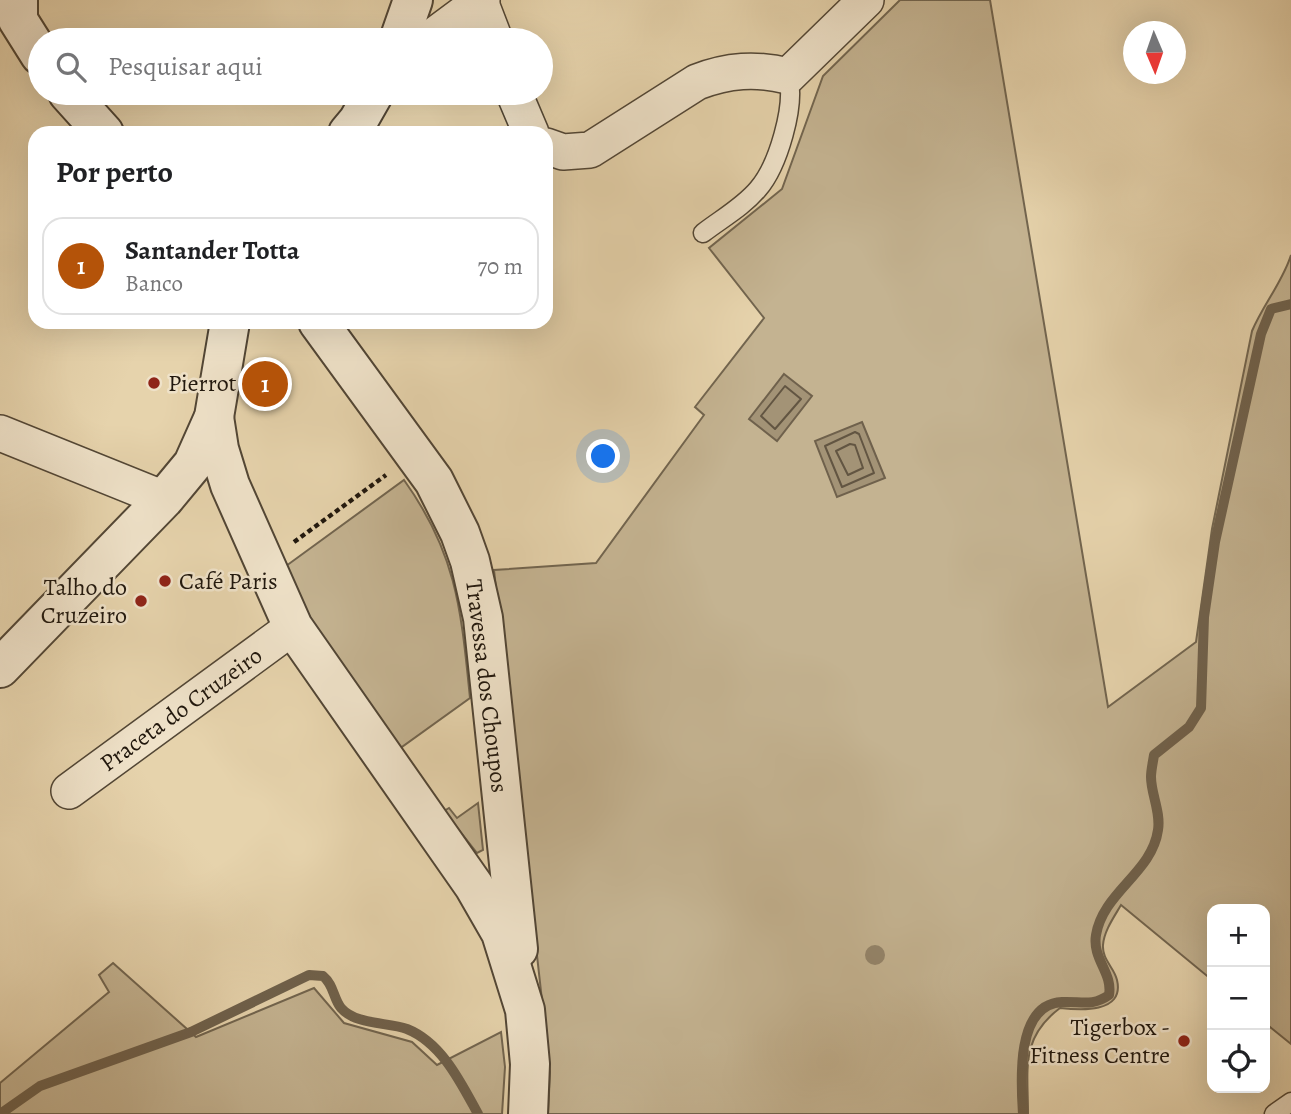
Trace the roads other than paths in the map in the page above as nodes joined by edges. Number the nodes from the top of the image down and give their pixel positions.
1 (413, 0) edge
2 (866, 0) edge
3 (481, 1) edge
4 (17, 10) edge
5 (403, 28) edge
6 (444, 28) edge
7 (491, 28) edge
8 (28, 32) edge
9 (788, 76) junction
10 (79, 105) edge
11 (367, 105) edge
12 (519, 105) edge
13 (98, 126) edge
14 (354, 126) edge
15 (528, 126) edge
16 (553, 148) edge
17 (703, 233) dead end
18 (229, 329) edge
19 (323, 329) edge
20 (214, 417) junction
21 (0, 433) edge
22 (164, 499) junction
23 (293, 627) junction
24 (0, 668) edge
25 (69, 791) dead end
26 (524, 1010) junction
27 (1291, 1102) edge
28 (528, 1114) edge
29 (1274, 1114) edge

1 - 5 street
2 - 9 street
3 - 6 street
3 - 7 street
4 - 8 street
9 - 16 street
9 - 17 lane
10 - 13 street
11 - 14 street
12 - 15 street
18 - 20 street
19 - 26 street, Travessa dos Choupos
20 - 22 street
20 - 23 street
21 - 22 street
22 - 24 street
23 - 25 street, Praceta do Cruzeiro
23 - 26 street
26 - 28 street
27 - 29 lane

